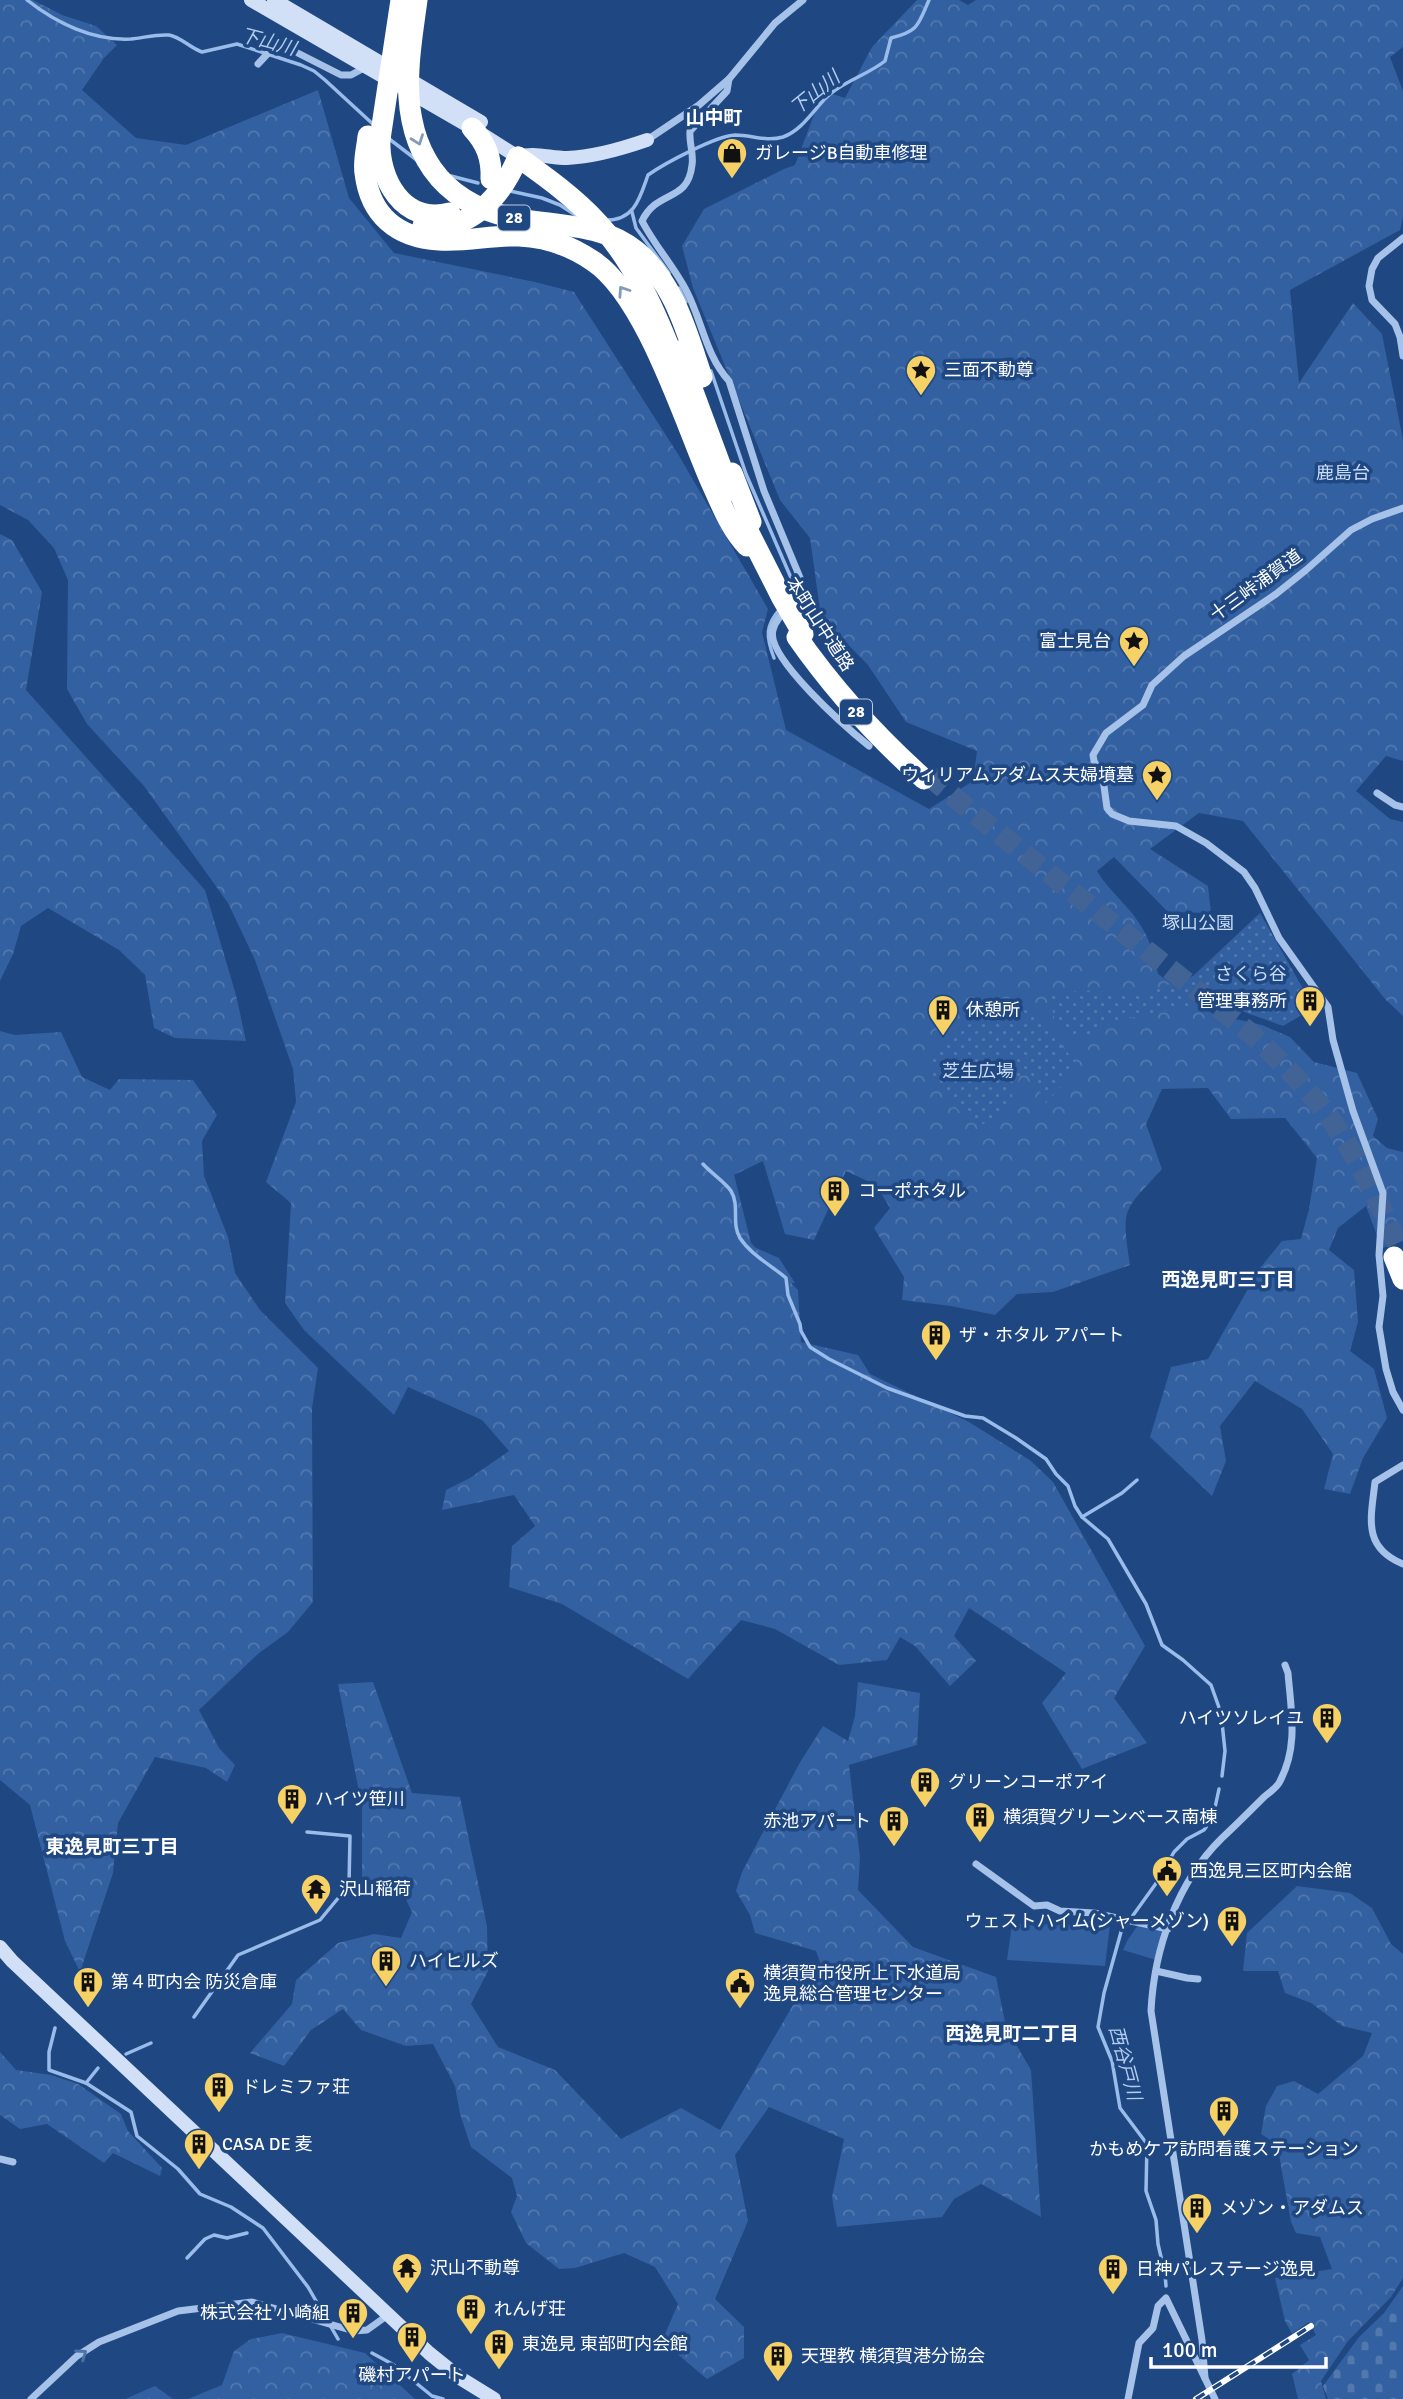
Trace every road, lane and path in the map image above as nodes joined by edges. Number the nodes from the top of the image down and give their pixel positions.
1 (251, 0) edge
2 (274, 0) edge
3 (391, 0) edge
4 (401, 0) edge
5 (417, 0) edge
6 (803, 0) edge
7 (259, 63) dead end
8 (365, 67) junction
9 (729, 79) junction
10 (472, 128) junction
11 (374, 137) junction
12 (647, 140) joint
13 (523, 155) junction
14 (491, 179) junction
15 (1403, 238) edge
16 (1403, 356) edge
17 (1403, 508) edge
18 (743, 530) junction
19 (869, 746) dead end
20 (926, 777) tunnel mouth
21 (1377, 793) dead end
22 (1403, 807) edge
23 (1399, 1256) edge
24 (1403, 1279) edge
25 (1403, 1410) edge
26 (1403, 1465) edge
27 (1403, 1564) edge
28 (1285, 1665) dead end
29 (976, 1864) dead end
30 (1168, 1928) junction
31 (0, 1947) edge
32 (1156, 1971) junction
33 (1198, 1979) dead end
34 (0, 2159) edge
35 (13, 2162) dead end
36 (388, 2315) junction
37 (1205, 2378) junction
38 (36, 2397) edge
39 (494, 2399) edge
40 (1128, 2399) edge
41 (1214, 2399) edge

1 - 8 street
2 - 13 street
3 - 11 highway
4 - 11 highway, bridge
5 -> 18 highway, 28, bridge
6 - 9 street
7 - 8 street
8 - 10 street
9 - 12 street
9 - 19 street
10 - 13 street
10 - 14 highway
11 - 13 highway
11 - 14 highway
18 -> 11 highway, 28
12 - 13 street
13 - 14 highway
13 - 18 highway
15 - 16 street
17 - 25 street, 十三峠浦賀道
18 - 20 highway, 本町山中道路 / 28
21 - 22 street
23 - 24 highway
26 - 27 street
28 - 30 street
29 - 30 street
30 - 32 street
31 - 36 street
32 - 33 street
32 - 37 street
34 - 35 street
38 -> 36 street
36 - 39 street
37 - 40 street
37 - 41 street

